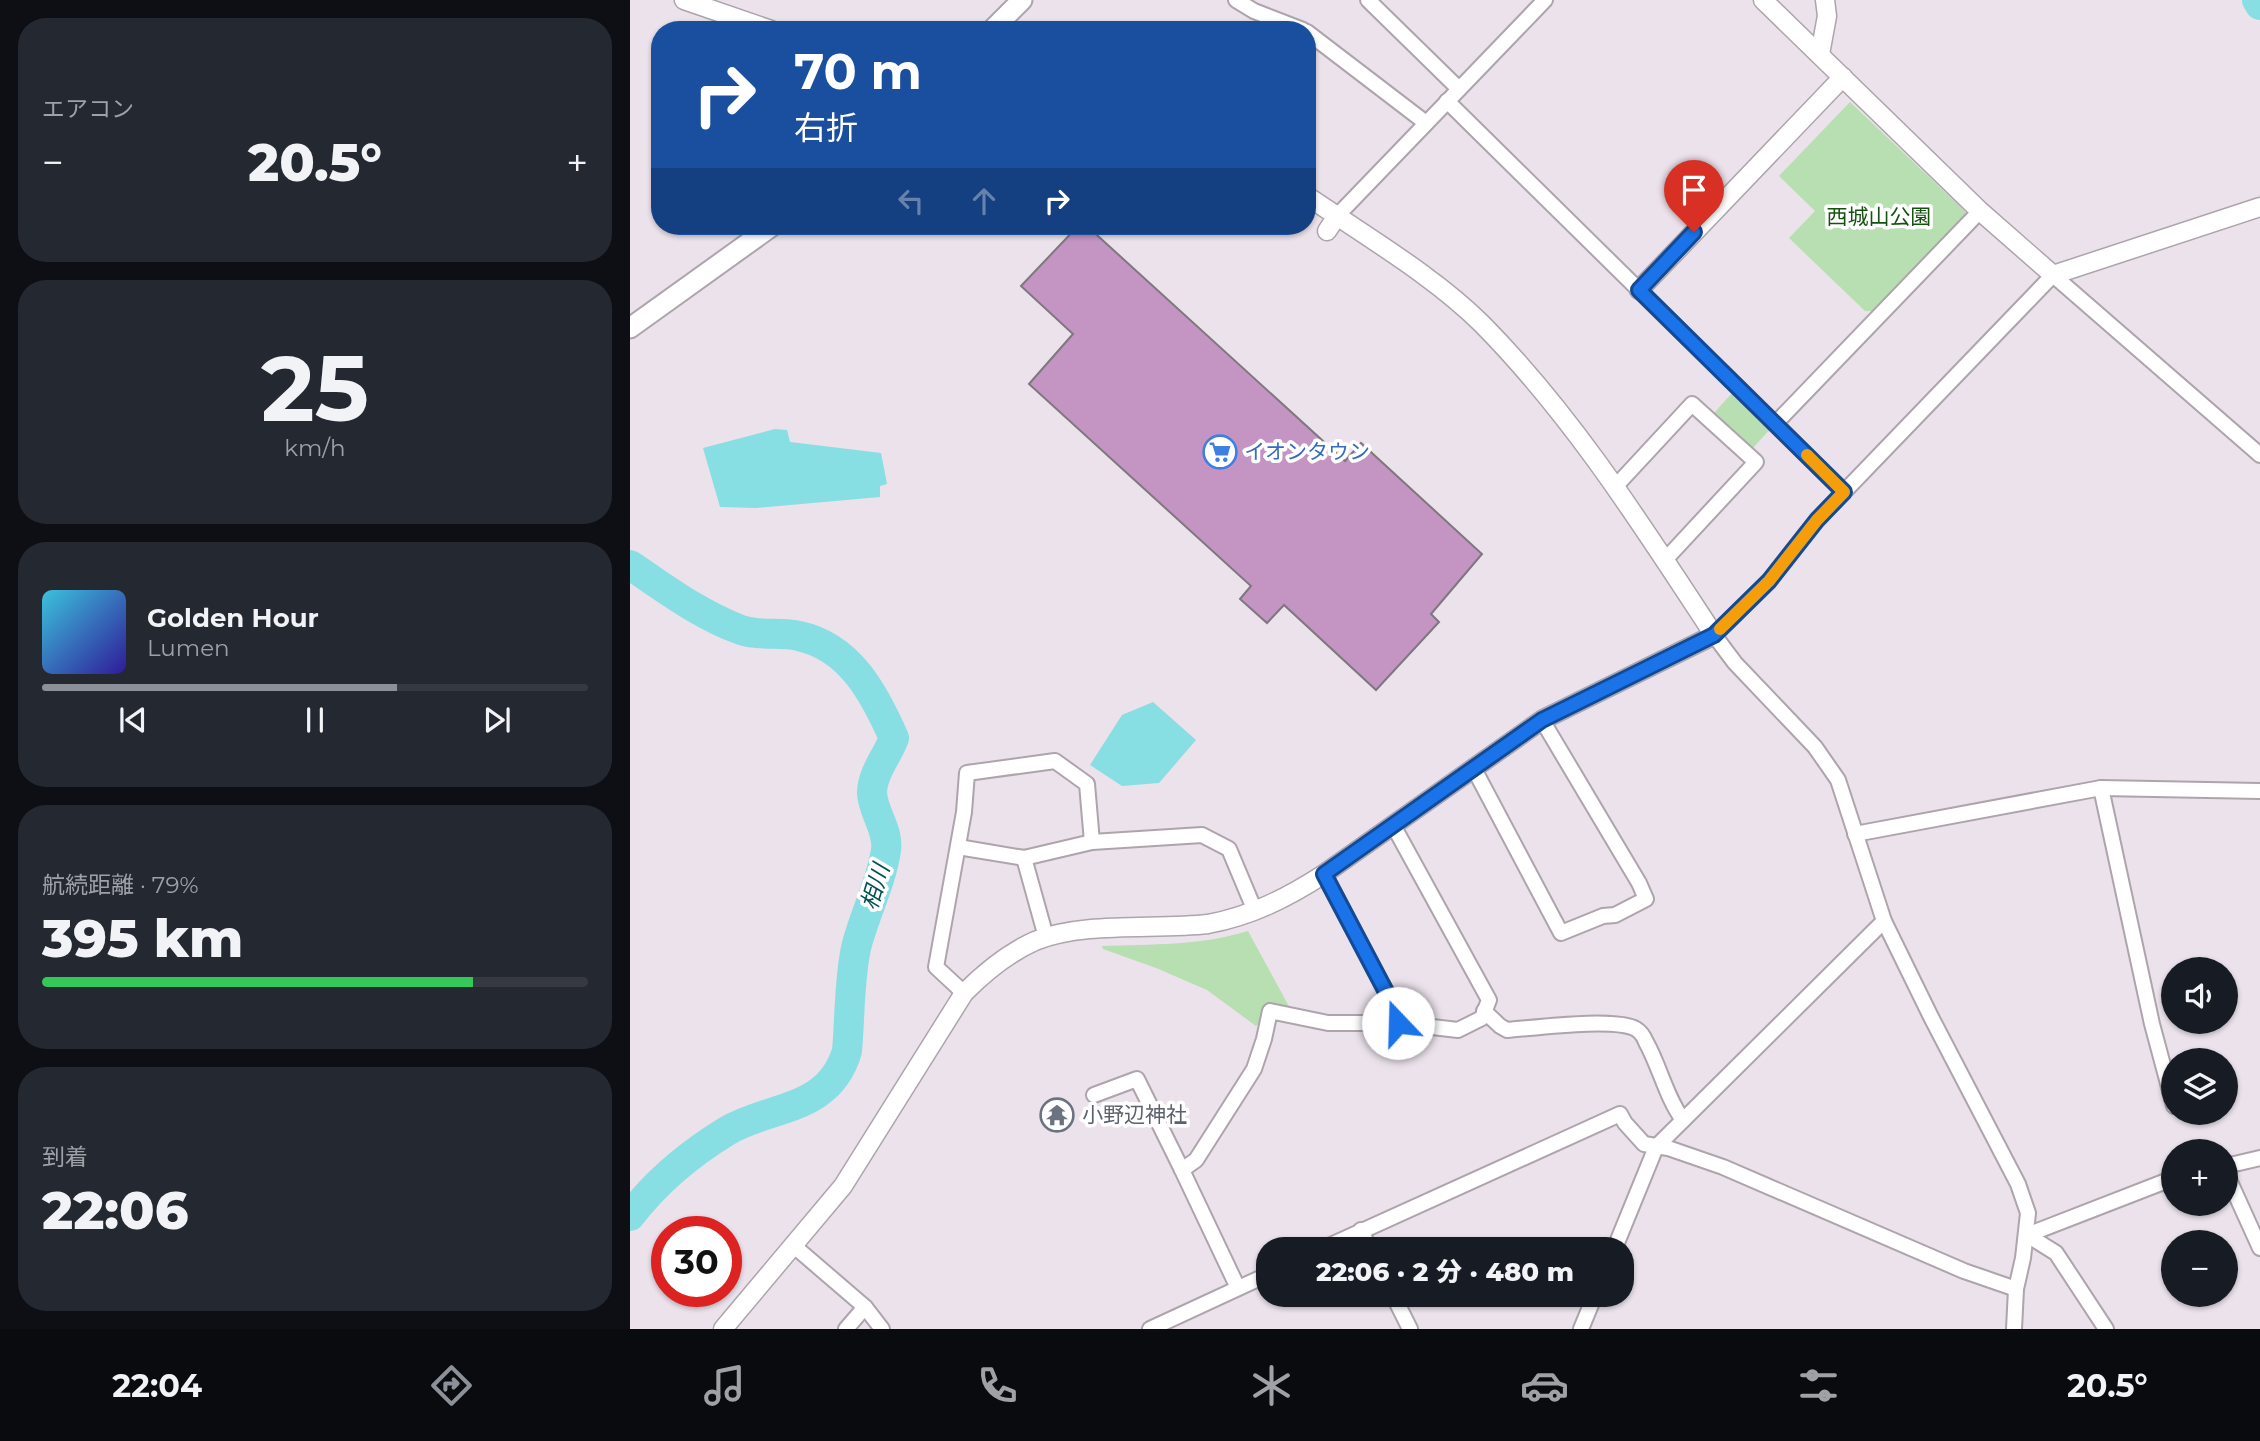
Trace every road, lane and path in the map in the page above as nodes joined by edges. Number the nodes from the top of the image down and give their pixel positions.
1 (684, 0) edge
2 (1022, 0) edge
3 (1236, 0) edge
4 (1368, 0) edge
5 (1545, 0) edge
6 (1763, 0) edge
7 (1825, 0) edge
8 (745, 21) edge
9 (1001, 21) edge
10 (1280, 21) edge
11 (1316, 39) edge
12 (1820, 54) junction
13 (1843, 77) junction
14 (1459, 89) junction
15 (1447, 101) junction
16 (1426, 123) junction
17 (1316, 202) edge
18 (2260, 207) edge
19 (1980, 211) junction
20 (1337, 216) junction
21 (1327, 231) dead end
22 (759, 235) edge
23 (2053, 275) junction
24 (1639, 290) junction
25 (630, 328) edge
26 (1774, 424) junction
27 (2260, 455) edge
28 (1615, 487) junction
29 (1844, 492) junction
30 (1665, 560) junction
31 (1714, 635) junction
32 (1542, 720) junction
33 (1474, 767) junction
34 (2101, 788) junction
35 (2260, 791) edge
36 (1393, 825) junction
37 (1855, 834) junction
38 (1092, 842) junction
39 (958, 847) junction
40 (1024, 858) junction
41 (1324, 874) junction
42 (1255, 911) junction
43 (1884, 921) junction
44 (1046, 937) junction
45 (964, 993) junction
46 (1484, 1011) junction
47 (1398, 1023) junction
48 (2161, 1058) edge
49 (1094, 1095) dead end
50 (1684, 1120) junction
51 (1656, 1147) junction
52 (2260, 1158) edge
53 (2238, 1163) edge
54 (1182, 1170) junction
55 (2161, 1183) edge
56 (2238, 1199) edge
57 (1361, 1230) junction
58 (2027, 1235) junction
59 (1347, 1237) edge
60 (1364, 1237) edge
61 (1619, 1237) edge
62 (794, 1246) junction
63 (2260, 1248) edge
64 (1256, 1280) edge
65 (1238, 1288) junction
66 (2016, 1289) junction
67 (865, 1307) junction
68 (1399, 1307) edge
69 (1589, 1307) edge
70 (1579, 1327) edge
71 (723, 1329) edge
72 (846, 1329) edge
73 (882, 1329) edge
74 (1150, 1329) edge
75 (1410, 1329) edge
76 (2014, 1329) edge
77 (2106, 1329) edge

1 - 8 street
2 - 9 main road
3 - 10 street
4 - 14 street
5 - 14 street
6 - 12 street
7 - 12 street
11 - 16 street
12 - 13 street
13 - 19 street
13 - 24 street
14 - 15 street
15 - 16 street
15 - 24 street
16 - 20 street
17 - 20 street
18 - 23 street
19 - 23 street
19 - 26 street
20 - 21 street
20 - 28 street
22 - 25 main road
23 - 27 street
23 - 29 street
24 - 26 street
26 - 29 street
28 - 30 street
28 - 30 street
29 - 31 street
30 - 31 street
31 - 32 street
31 - 37 street
32 - 33 street
32 - 33 street
33 - 36 street
34 - 35 street
34 - 37 street
34 - 48 street
36 - 41 street
36 - 46 street
37 - 43 street
38 - 39 street
38 - 40 street
38 - 42 street
39 - 40 street
39 - 45 street
40 - 44 street
41 - 42 street
41 - 47 street
42 - 44 street
43 - 50 street
43 - 58 street
44 - 45 street
45 - 62 street
46 - 47 street
46 - 50 street
47 - 54 street
49 - 54 street
50 - 51 street
51 - 57 street
51 - 61 street
51 - 66 street
52 - 53 street
54 - 65 street
55 - 58 street
56 - 63 street
57 - 59 street
57 - 60 street
58 - 66 street
58 - 77 street
62 - 67 street
62 - 71 street
64 - 65 street
65 - 74 street
66 - 76 street
67 - 72 street
67 - 73 street
68 - 75 street
69 - 70 street

